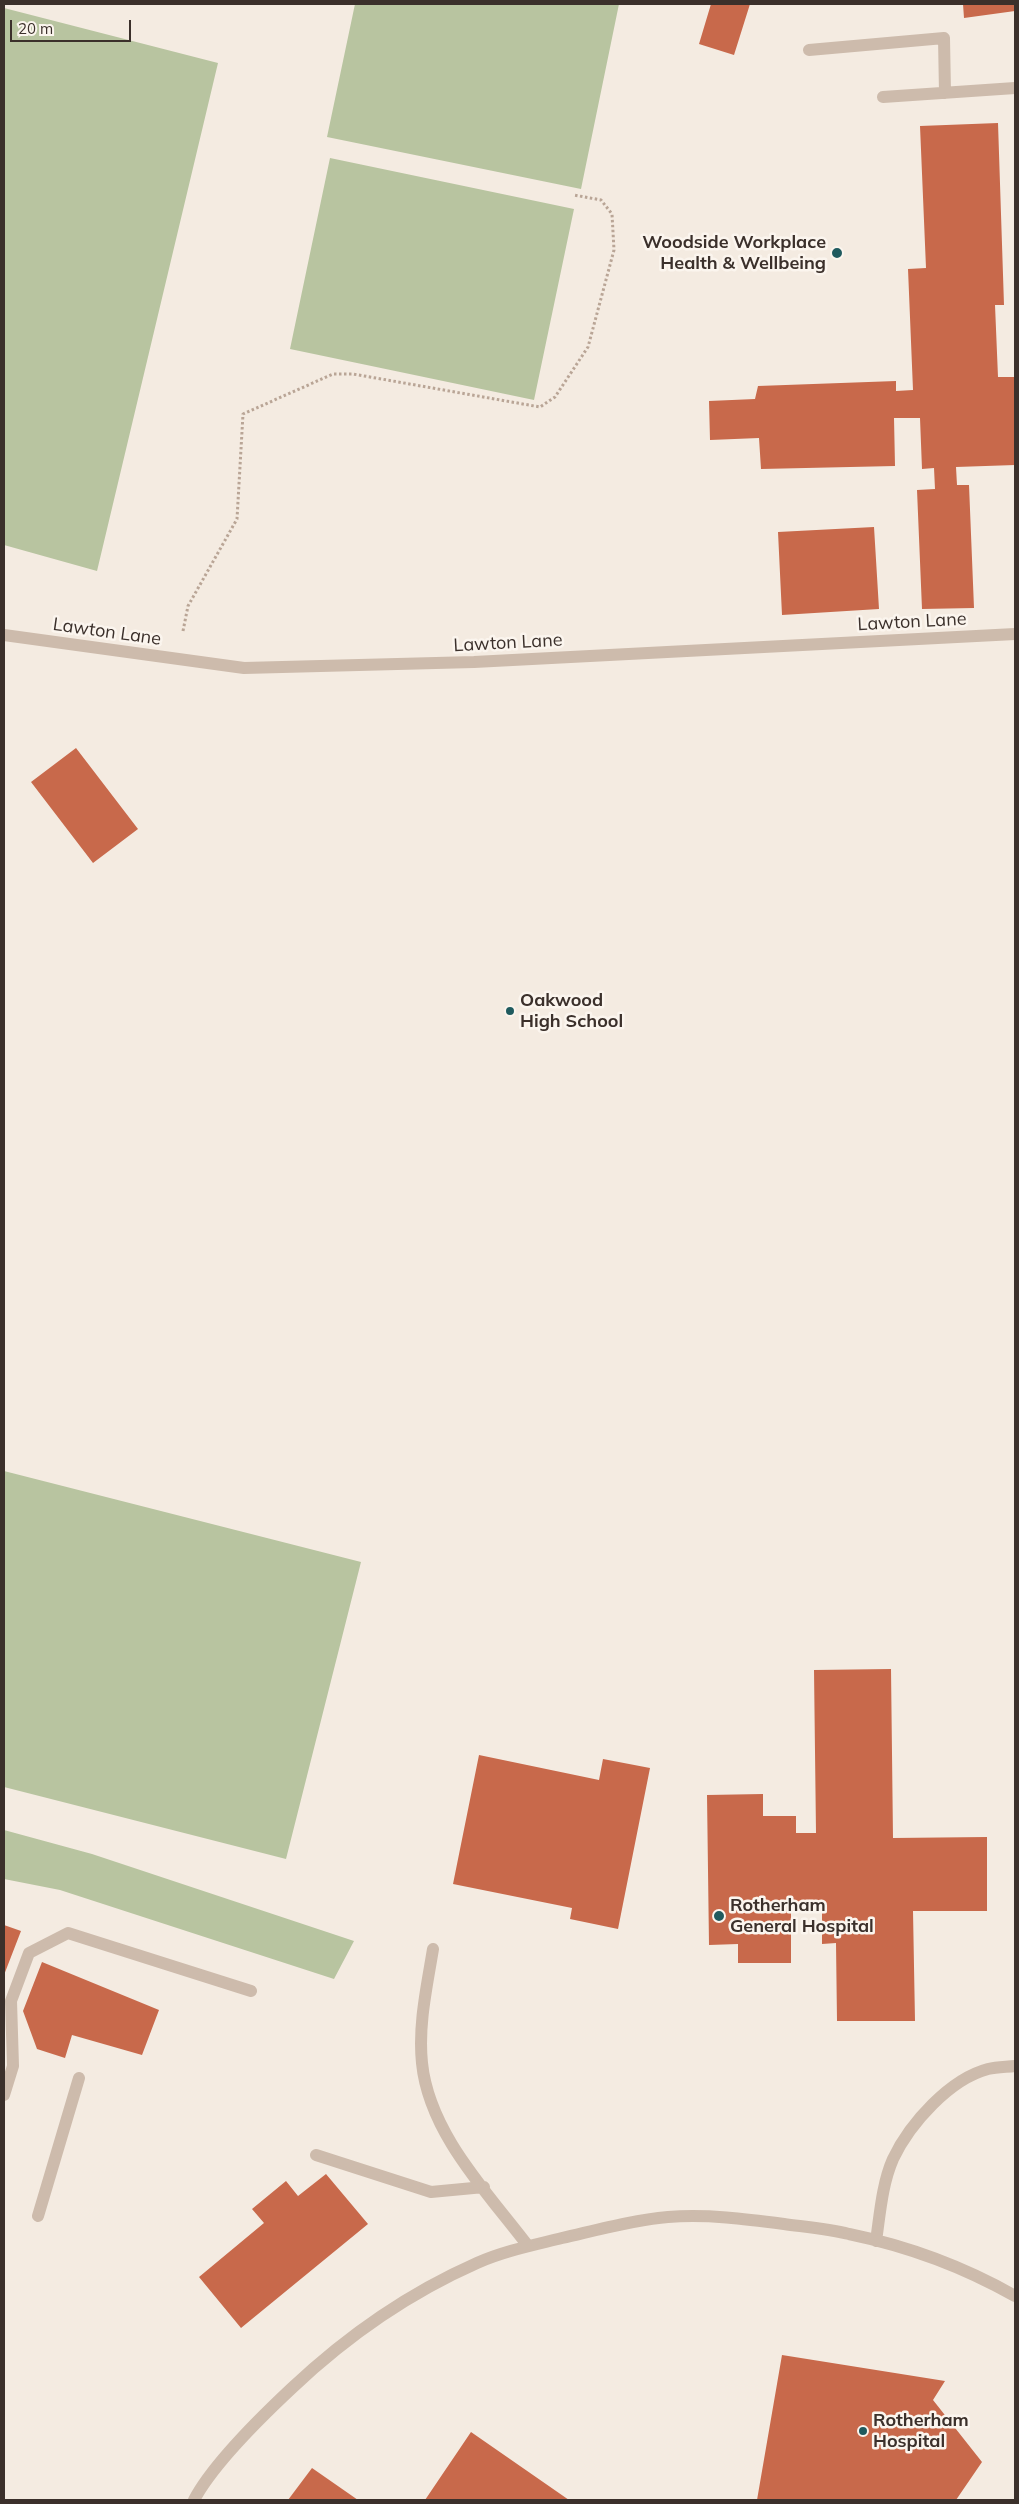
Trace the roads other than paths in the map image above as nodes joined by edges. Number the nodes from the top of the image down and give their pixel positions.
1 (809, 50) dead end
2 (1015, 88) edge
3 (945, 93) junction
4 (882, 97) dead end
5 (1015, 634) edge
6 (4, 635) edge
7 (433, 1949) dead end
8 (251, 1991) dead end
9 (1015, 2066) edge
10 (78, 2078) dead end
11 (4, 2095) edge
12 (316, 2155) dead end
13 (484, 2187) junction
14 (38, 2216) dead end
15 (876, 2241) junction
16 (528, 2246) junction
17 (1015, 2296) edge
18 (194, 2500) edge

1 - 3 street
2 - 3 street
3 - 4 street
5 - 6 street, Lawton Lane
7 - 13 street
8 - 11 street
9 - 15 street
10 - 14 street
12 - 13 street
13 - 16 street
15 - 16 street
15 - 17 street
16 - 18 street

